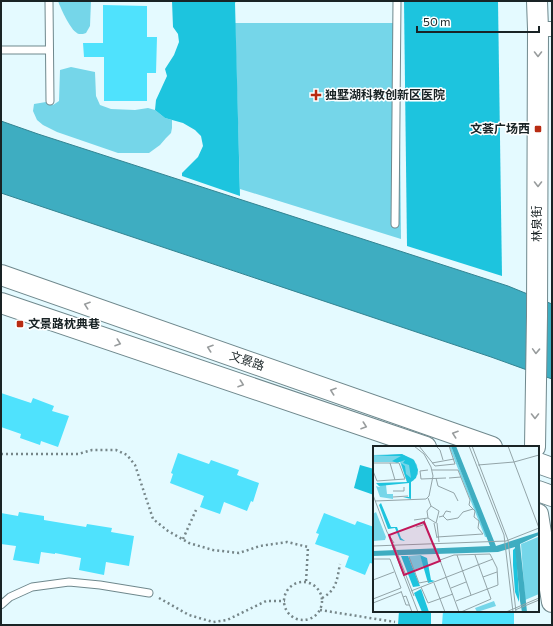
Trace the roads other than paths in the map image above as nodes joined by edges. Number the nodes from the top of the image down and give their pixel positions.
1 (49, 1) edge
2 (397, 1) edge
3 (537, 1) edge
4 (545, 29) edge
5 (1, 50) edge
6 (49, 50) junction
7 (50, 100) dead end
8 (395, 224) dead end
9 (1, 275) edge
10 (1, 303) edge
11 (423, 446) edge
12 (489, 446) edge
13 (535, 446) edge
14 (539, 463) edge
15 (552, 468) edge
16 (539, 491) edge
17 (552, 496) edge
18 (539, 520) edge
19 (149, 593) road end
20 (552, 602) edge
21 (1, 605) edge

1 - 6 lane
2 - 8 lane
3 - 4 main road, 林泉街
4 -> 13 main road, 林泉街
5 - 6 lane
6 - 7 lane
12 -> 9 main road, 文景路
10 -> 11 main road, 文景路
14 - 15 main road
16 - 17 main road
18 - 20 main road
19 - 21 lane

